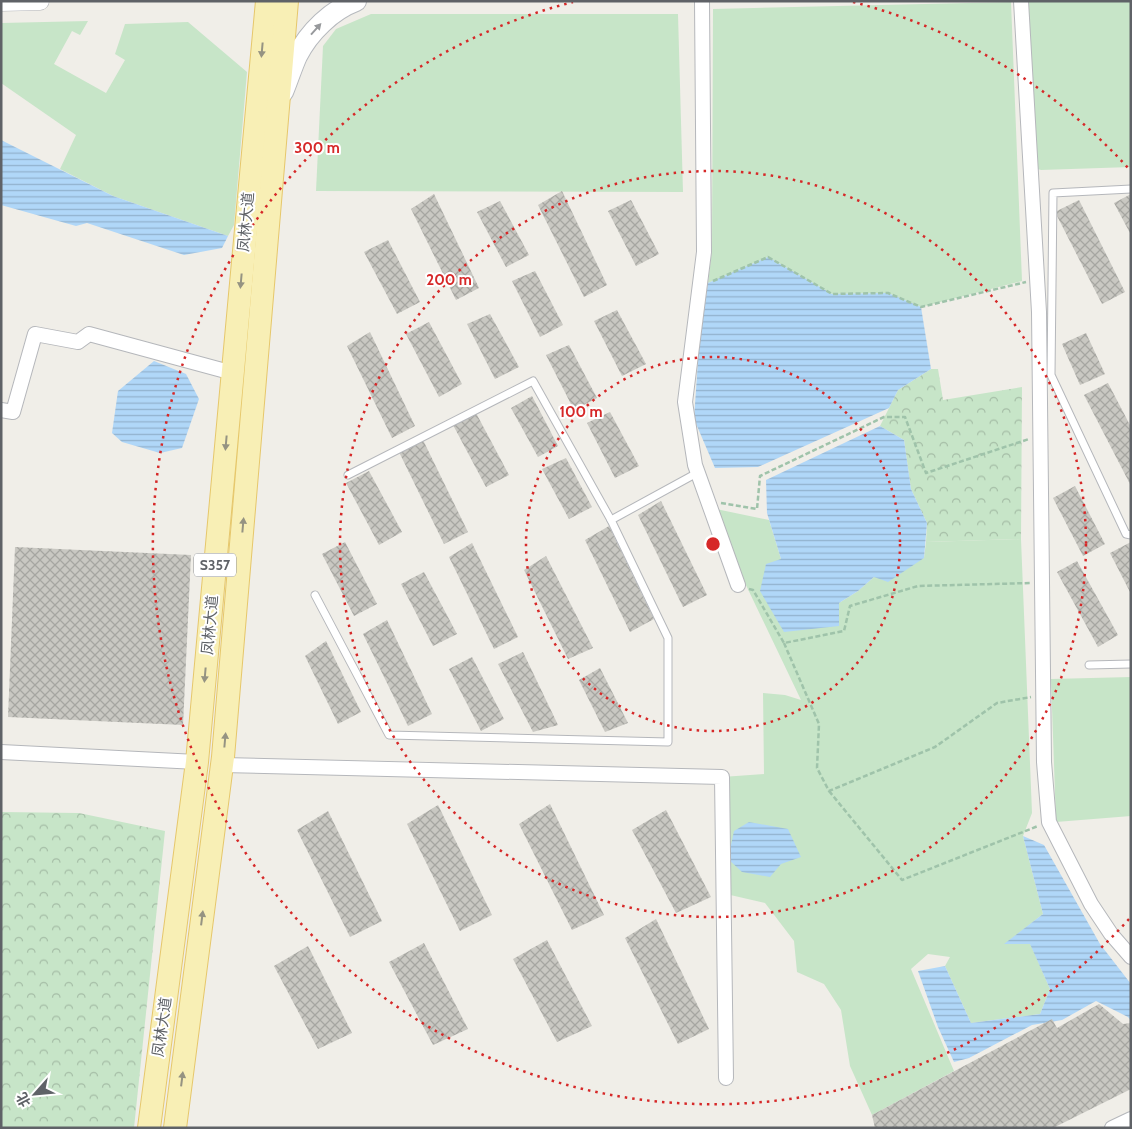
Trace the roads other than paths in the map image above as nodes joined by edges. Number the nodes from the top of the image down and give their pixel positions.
1 (40, 1) edge
2 (267, 1) edge
3 (287, 1) edge
4 (356, 1) edge
5 (702, 1) edge
6 (1021, 1) edge
7 (1, 2) edge
8 (279, 103) junction
9 (1131, 190) edge
10 (1046, 337) junction
11 (233, 373) junction
12 (1, 410) edge
13 (697, 472) junction
14 (348, 475) dead end
15 (611, 520) junction
16 (1131, 536) edge
17 (738, 585) road end
18 (314, 595) dead end
19 (1131, 664) edge
20 (1089, 665) dead end
21 (1, 752) edge
22 (197, 762) junction
23 (222, 766) junction
24 (1131, 957) edge
25 (726, 1078) dead end
26 (1131, 1119) edge
27 (149, 1128) edge
28 (176, 1128) edge
29 (1112, 1128) edge

1 - 7 street
2 -> 11 main road, 凤林大道 / S357
3 - 8 main road, 凤林大道 / S357
8 -> 4 main road
5 - 13 street
6 - 10 street
23 -> 8 main road, 凤林大道 / S357
9 - 10 lane
10 - 16 lane
10 - 24 street
11 - 12 street
11 -> 22 main road, 凤林大道 / S357
13 - 15 lane
13 - 17 street
14 - 15 lane
15 - 18 lane
19 - 20 lane
21 - 22 street
22 - 27 main road, 凤林大道 / S357
23 - 25 street
28 -> 23 main road, 凤林大道 / S357
26 - 29 street

